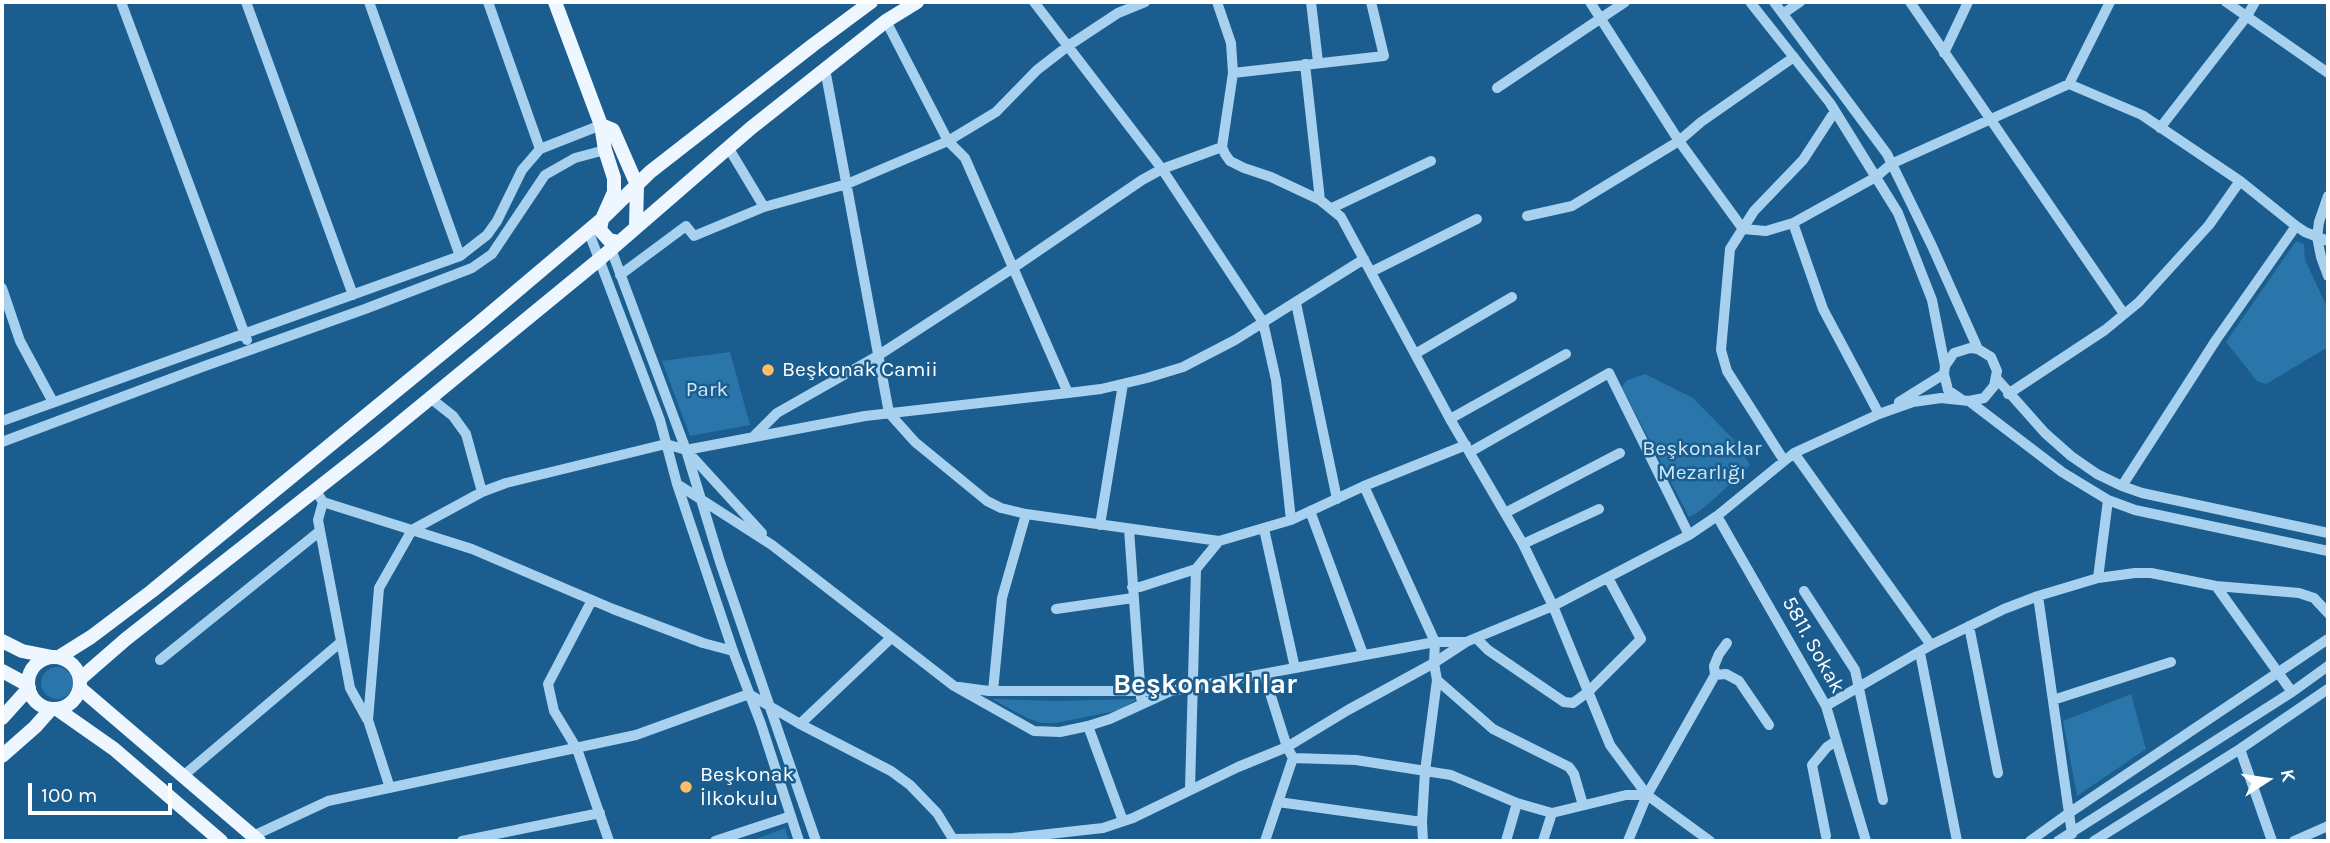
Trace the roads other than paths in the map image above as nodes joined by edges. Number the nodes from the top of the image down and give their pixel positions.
1 (121, 2) edge
2 (246, 2) edge
3 (369, 2) edge
4 (488, 2) edge
5 (555, 2) edge
6 (870, 2) edge
7 (917, 2) edge
8 (1034, 2) edge
9 (1145, 2) edge
10 (1217, 2) edge
11 (1311, 2) edge
12 (1371, 2) edge
13 (1590, 2) edge
14 (1625, 2) edge
15 (1751, 2) edge
16 (1774, 2) edge
17 (1800, 2) edge
18 (1910, 2) edge
19 (1968, 2) edge
20 (2110, 2) edge
21 (2226, 2) edge
22 (2255, 2) edge
23 (1784, 13) junction
24 (2247, 16) junction
25 (1601, 19) junction
26 (886, 21) junction
27 (1068, 46) junction
28 (1944, 53) junction
29 (1794, 57) junction
30 (1318, 62) junction
31 (1305, 64) junction
32 (825, 69) junction
33 (1233, 73) junction
34 (2328, 73) edge
35 (2069, 84) junction
36 (1497, 88) dead end
37 (1835, 111) junction
38 (1989, 120) junction
39 (601, 125) junction
40 (2160, 128) junction
41 (948, 141) junction
42 (1679, 141) junction
43 (1222, 147) junction
44 (728, 148) junction
45 (540, 149) junction
46 (605, 150) junction
47 (1431, 161) dead end
48 (1891, 164) junction
49 (631, 168) junction
50 (1162, 169) junction
51 (650, 172) junction
52 (1876, 177) junction
53 (2240, 181) junction
54 (847, 184) junction
55 (637, 185) junction
56 (2328, 196) edge
57 (1320, 200) junction
58 (764, 207) junction
59 (1332, 208) junction
60 (1527, 216) dead end
61 (601, 219) junction
62 (1477, 219) dead end
63 (1793, 223) junction
64 (636, 226) junction
65 (2296, 226) junction
66 (1743, 229) junction
67 (588, 230) junction
68 (2323, 239) edge
69 (610, 250) junction
70 (460, 256) junction
71 (1364, 259) junction
72 (1013, 268) junction
73 (1371, 272) junction
74 (620, 275) junction
75 (2328, 276) edge
76 (2, 288) edge
77 (353, 295) junction
78 (1512, 296) dead end
79 (1296, 303) junction
80 (2124, 314) junction
81 (1263, 323) junction
82 (244, 334) junction
83 (1978, 349) junction
84 (250, 350) junction
85 (1415, 354) junction
86 (1566, 354) dead end
87 (879, 355) junction
88 (1945, 370) junction
89 (1997, 379) junction
90 (1123, 384) junction
91 (1068, 393) junction
92 (2008, 394) junction
93 (429, 397) junction
94 (1965, 400) junction
95 (53, 402) junction
96 (889, 413) junction
97 (1879, 414) junction
98 (1450, 418) junction
99 (2, 421) edge
100 (753, 437) junction
101 (2, 442) edge
102 (666, 444) junction
103 (1468, 448) junction
104 (686, 450) junction
105 (1620, 453) dead end
106 (1788, 456) junction
107 (677, 484) junction
108 (1364, 486) junction
109 (2122, 486) junction
110 (482, 492) junction
111 (320, 496) junction
112 (701, 499) junction
113 (1337, 499) junction
114 (2108, 500) junction
115 (1599, 509) dead end
116 (1310, 511) junction
117 (1505, 513) junction
118 (1026, 514) junction
119 (1717, 516) junction
120 (1291, 520) junction
121 (1100, 525) junction
122 (1129, 529) junction
123 (1264, 529) junction
124 (412, 530) junction
125 (320, 531) junction
126 (2328, 533) edge
127 (1689, 535) junction
128 (1219, 541) junction
129 (772, 544) junction
130 (1523, 544) junction
131 (2328, 551) edge
132 (1196, 569) junction
133 (1608, 578) junction
134 (2098, 578) junction
135 (2216, 586) junction
136 (1804, 591) dead end
137 (1132, 593) junction
138 (2038, 596) junction
139 (592, 600) junction
140 (1553, 606) junction
141 (1056, 609) dead end
142 (2328, 612) edge
143 (1969, 626) junction
144 (891, 638) junction
145 (2328, 639) edge
146 (1471, 640) junction
147 (2, 641) edge
148 (341, 642) junction
149 (1435, 642) junction
150 (1727, 643) dead end
151 (1931, 645) junction
152 (733, 651) junction
153 (1920, 653) junction
154 (1363, 654) junction
155 (56, 657) junction
156 (160, 660) dead end
157 (2171, 662) dead end
158 (1434, 663) junction
159 (2328, 666) edge
160 (1295, 668) junction
161 (2, 671) edge
162 (2278, 672) junction
163 (1264, 674) junction
164 (1715, 675) junction
165 (1437, 680) junction
166 (80, 683) junction
167 (29, 686) junction
168 (954, 686) junction
169 (1860, 686) junction
170 (1193, 688) junction
171 (2328, 689) edge
172 (993, 691) junction
173 (1140, 691) junction
174 (1171, 691) junction
175 (1588, 692) junction
176 (2292, 692) junction
177 (749, 694) junction
178 (2053, 700) junction
179 (1141, 705) junction
180 (1826, 706) junction
181 (770, 707) junction
182 (54, 709) junction
183 (2, 718) edge
184 (368, 720) junction
185 (800, 724) junction
186 (1769, 724) dead end
187 (1088, 726) junction
188 (1836, 741) junction
189 (577, 749) junction
190 (2240, 749) junction
191 (1290, 752) junction
192 (2, 757) edge
193 (1425, 771) junction
194 (1997, 773) dead end
195 (183, 776) junction
196 (390, 788) junction
197 (1191, 789) junction
198 (1647, 795) junction
199 (1883, 800) dead end
200 (1278, 803) junction
201 (1517, 803) junction
202 (1583, 805) junction
203 (600, 813) junction
204 (1552, 813) junction
205 (2069, 813) junction
206 (791, 816) junction
207 (1123, 821) junction
208 (1422, 822) junction
209 (2328, 826) edge
210 (2072, 834) junction
211 (1826, 836) dead end
212 (738, 838) edge
213 (256, 839) edge
214 (953, 840) edge
215 (221, 841) edge
216 (462, 841) edge
217 (609, 841) edge
218 (715, 841) edge
219 (799, 841) edge
220 (816, 841) edge
221 (1265, 841) edge
222 (1423, 841) edge
223 (1506, 841) edge
224 (1543, 841) edge
225 (1628, 841) edge
226 (1710, 841) edge
227 (1866, 841) edge
228 (1957, 841) edge
229 (2030, 841) edge
230 (2058, 841) edge
231 (2094, 841) edge
232 (2272, 841) edge
233 (2294, 841) edge

1 - 82 street
2 - 77 street
3 - 70 street
4 - 45 street
5 - 39 main road
6 - 51 main road
7 - 26 main road
8 - 27 street
9 - 27 street
10 - 33 street
11 - 30 street
12 - 30 street
13 - 25 street
14 - 25 street
15 - 29 street
16 - 23 street
17 - 23 street
18 - 28 street
19 - 28 street
20 - 35 street
21 - 24 street
22 - 24 street
23 - 48 street
24 - 34 street
24 - 40 street
25 - 36 street
25 - 42 street
26 - 32 main road
26 - 41 street
27 - 41 street
27 - 50 street
28 - 38 street
29 - 37 street
29 - 42 street
30 - 31 street
31 - 33 street
31 - 57 street
32 - 44 main road
32 - 54 street
33 - 43 street
35 - 38 street
35 - 40 street
37 - 52 street
37 - 66 street
38 - 48 street
38 - 80 street
39 - 45 street
39 - 46 main road
39 - 49 main road
40 - 53 street
41 - 54 street
41 - 72 street
42 - 60 street
42 - 66 street
43 - 50 street
43 - 57 street
44 - 58 street
44 - 64 main road
45 - 70 street
46 - 61 main road
46 - 84 street
47 - 59 street
48 - 52 street
48 - 83 street
49 - 51 main road
49 - 55 main road
50 - 72 street
50 - 81 street
51 - 55 main road
52 - 63 street
52 - 88 street
53 - 65 street
53 - 80 street
54 - 58 street
54 - 87 street
55 - 61 main road
55 - 64 main road
56 - 68 street
57 - 59 street
58 - 74 street
59 - 71 street
61 - 67 main road
61 - 69 main road
62 - 73 street
63 - 66 street
63 - 97 street
64 - 69 main road
65 - 68 street
65 - 109 street
66 - 106 street
67 - 69 street
67 - 155 main road
68 - 75 street
69 - 74 street
69 - 93 main road
69 - 102 street
70 - 77 street
71 - 73 street
71 - 79 street
72 - 87 street
72 - 91 street
73 - 85 street
74 - 104 street
76 - 95 street
77 - 82 street
78 - 85 street
79 - 81 street
79 - 113 street
80 - 92 street
81 - 90 street
81 - 120 street
82 - 84 street
82 - 95 street
83 - 88 street
83 - 89 street
84 - 101 street
85 - 98 street
86 - 98 street
87 - 96 street
87 - 100 street
88 - 94 street
88 - 97 street
89 - 92 street
89 - 94 street
90 - 91 street
90 - 121 street
91 - 96 street
92 - 109 street
93 - 110 street
93 - 111 main road
94 - 97 street
94 - 114 street
95 - 99 street
96 - 100 street
96 - 118 street
97 - 106 street
98 - 103 street
100 - 104 street
102 - 104 street
102 - 107 street
102 - 110 street
103 - 108 street
103 - 117 street
103 - 127 street
104 - 112 street
104 - 129 street
105 - 117 street
106 - 119 street
106 - 151 street
107 - 112 street
107 - 152 street
108 - 113 street
108 - 149 street
109 - 126 street
110 - 124 street
111 - 124 street
111 - 125 street
111 - 166 main road
112 - 129 street
112 - 181 street
113 - 116 street
114 - 131 street
114 - 134 street
115 - 130 street
116 - 120 street
116 - 154 street
117 - 130 street
118 - 121 street
118 - 172 street
119 - 127 street
119 - 180 street, 5811. Sokak
120 - 123 street
121 - 122 street
122 - 128 street
122 - 137 street
123 - 128 street
123 - 160 street
124 - 139 street
124 - 184 street
125 - 148 street
125 - 156 street
127 - 133 street
128 - 132 street
129 - 144 street
130 - 140 street
132 - 137 street
132 - 170 street
133 - 140 street
133 - 175 street
134 - 135 street
134 - 138 street
135 - 142 street
135 - 162 street
136 - 169 street
137 - 141 street
137 - 173 street
138 - 143 street
138 - 178 street
139 - 152 street
139 - 189 street
140 - 146 street
140 - 175 street
143 - 151 street
143 - 194 street
144 - 168 street
144 - 185 street
145 - 162 street
146 - 149 street
146 - 158 street
146 - 175 street
147 - 155 main road
148 - 184 street
148 - 195 street
149 - 154 street
149 - 158 street
150 - 164 street
151 - 153 street
152 - 177 street
153 - 169 street
153 - 228 street
154 - 160 street
155 - 166 main road
155 - 167 main road
157 - 178 street
158 - 165 street
158 - 191 street
159 - 176 street
160 - 163 street
161 - 167 main road
162 - 176 street
162 - 205 street
163 - 170 street
163 - 191 street
164 - 186 street
164 - 198 street
165 - 193 street
165 - 202 street
166 - 182 main road
166 - 195 main road
167 - 182 main road
167 - 183 main road
168 - 172 street
168 - 187 street
169 - 180 street
169 - 199 street
170 - 174 street
170 - 197 street
171 - 190 street
172 - 173 street
173 - 174 street
173 - 179 street
174 - 179 street
175 - 198 street
176 - 210 street
177 - 181 street
177 - 189 street
177 - 206 street
178 - 205 street
179 - 187 street
180 - 188 street, 5811. Sokak
181 - 185 street
181 - 220 street
182 - 192 main road
182 - 215 main road
184 - 196 street
185 - 214 street
187 - 207 street
188 - 211 street
188 - 227 street, 5811. Sokak
189 - 196 street
189 - 203 street
190 - 231 street
190 - 232 street
191 - 193 street
191 - 197 street
191 - 200 street
193 - 201 street
193 - 208 street
195 - 213 main road
196 - 213 street
197 - 207 street
198 - 202 street
198 - 225 street
198 - 226 street
200 - 208 street
200 - 221 street
201 - 204 street
201 - 223 street
202 - 204 street
203 - 216 street
203 - 217 street
204 - 224 street
205 - 210 street
205 - 229 street
206 - 212 street
206 - 219 street
207 - 214 street
208 - 222 street
209 - 233 street
210 - 230 street
212 - 218 street

